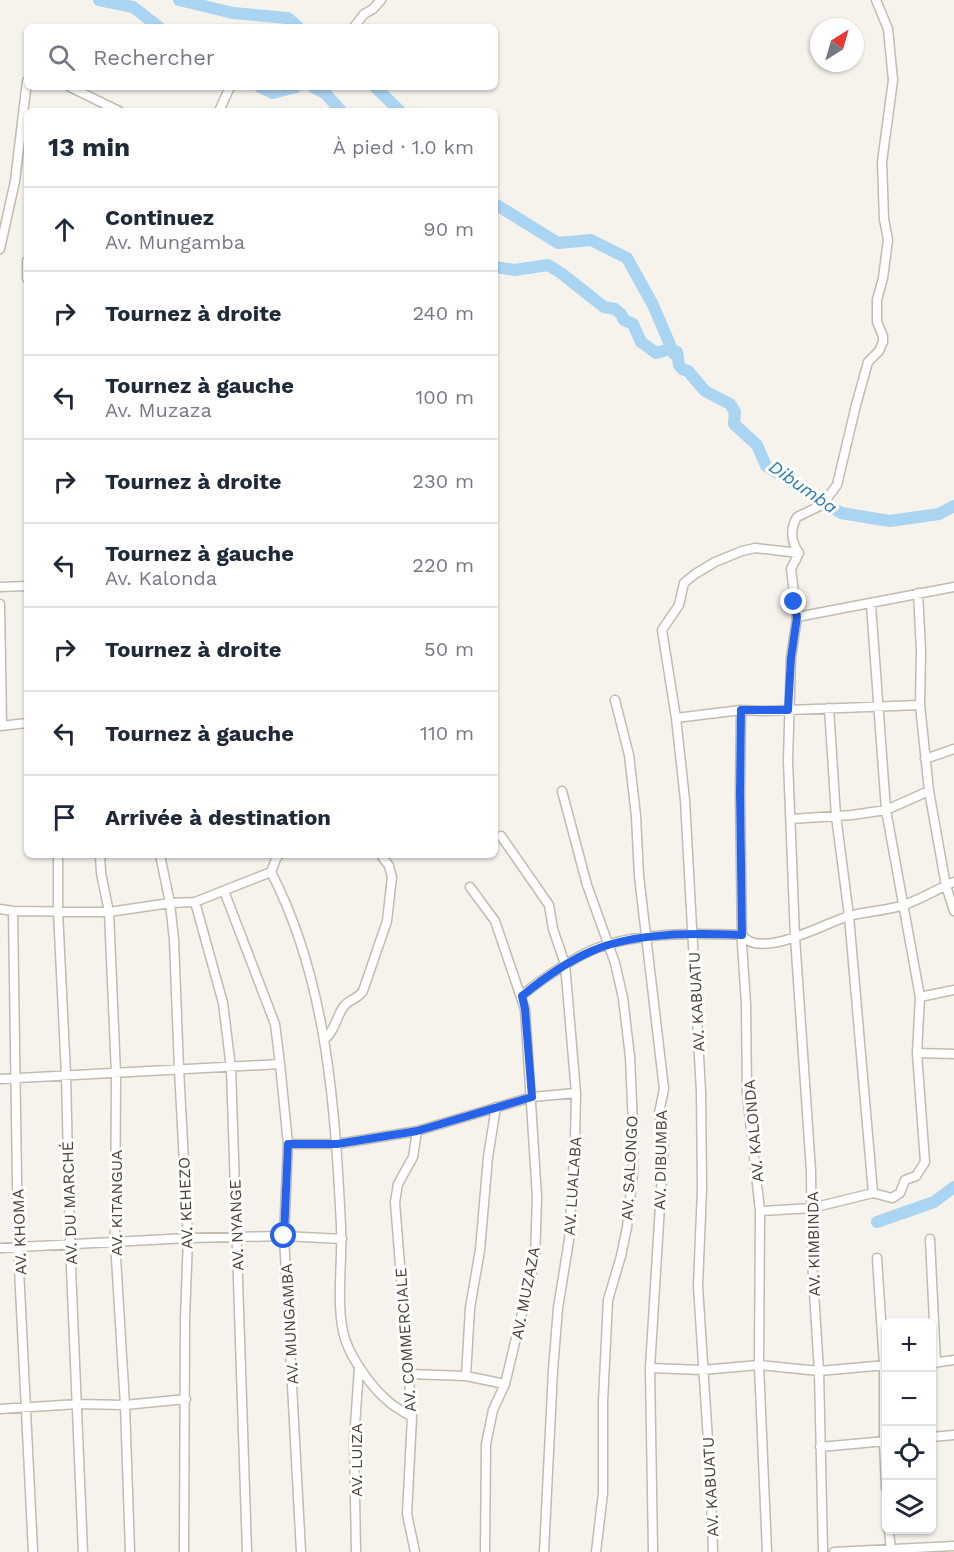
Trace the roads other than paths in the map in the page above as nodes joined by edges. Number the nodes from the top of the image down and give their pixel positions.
1 (381, 0) edge
2 (876, 0) edge
3 (356, 24) edge
4 (26, 90) edge
5 (76, 90) edge
6 (229, 90) edge
7 (113, 108) edge
8 (220, 108) edge
9 (0, 249) edge
10 (799, 553) junction
11 (24, 586) edge
12 (0, 587) edge
13 (954, 587) edge
14 (918, 593) junction
15 (0, 604) edge
16 (871, 605) junction
17 (797, 617) junction
18 (615, 700) dead end
19 (880, 705) junction
20 (920, 705) junction
21 (829, 708) junction
22 (741, 710) junction
23 (788, 710) junction
24 (676, 718) junction
25 (24, 723) edge
26 (1, 726) edge
27 (954, 749) edge
28 (925, 759) junction
29 (562, 791) dead end
30 (929, 791) junction
31 (886, 810) junction
32 (836, 816) junction
33 (791, 819) junction
34 (501, 836) dead end
35 (58, 858) edge
36 (100, 858) edge
37 (161, 858) edge
38 (277, 858) edge
39 (383, 858) edge
40 (271, 872) junction
41 (950, 884) edge
42 (470, 887) dead end
43 (224, 891) junction
44 (195, 902) junction
45 (170, 903) junction
46 (903, 905) junction
47 (0, 909) edge
48 (58, 910) junction
49 (13, 911) junction
50 (954, 911) edge
51 (109, 912) junction
52 (849, 916) junction
53 (693, 935) junction
54 (742, 935) junction
55 (647, 937) junction
56 (795, 937) junction
57 (608, 945) junction
58 (565, 964) junction
59 (954, 990) edge
60 (522, 996) junction
61 (920, 997) junction
62 (324, 1040) junction
63 (917, 1053) junction
64 (954, 1054) edge
65 (280, 1064) junction
66 (231, 1068) junction
67 (178, 1069) junction
68 (116, 1074) junction
69 (66, 1075) junction
70 (0, 1079) edge
71 (16, 1079) junction
72 (576, 1093) junction
73 (532, 1097) junction
74 (496, 1107) junction
75 (417, 1131) junction
76 (288, 1144) junction
77 (337, 1144) junction
78 (873, 1193) junction
79 (812, 1208) junction
80 (760, 1211) junction
81 (284, 1236) junction
82 (188, 1238) junction
83 (236, 1238) junction
84 (342, 1239) junction
85 (930, 1239) dead end
86 (115, 1241) junction
87 (70, 1244) junction
88 (0, 1248) edge
89 (18, 1248) junction
90 (877, 1258) dead end
91 (933, 1318) edge
92 (882, 1325) edge
93 (954, 1360) edge
94 (936, 1363) edge
95 (759, 1365) junction
96 (882, 1365) edge
97 (359, 1368) junction
98 (650, 1368) junction
99 (702, 1370) junction
100 (819, 1371) junction
101 (885, 1372) edge
102 (409, 1374) junction
103 (466, 1376) junction
104 (505, 1383) junction
105 (186, 1399) junction
106 (78, 1404) junction
107 (125, 1405) junction
108 (27, 1408) junction
109 (0, 1409) edge
110 (412, 1417) junction
111 (885, 1426) edge
112 (954, 1435) edge
113 (936, 1437) edge
114 (882, 1442) edge
115 (820, 1447) junction
116 (889, 1534) edge
117 (954, 1546) edge
118 (890, 1550) edge
119 (33, 1552) edge
120 (83, 1552) edge
121 (129, 1552) edge
122 (184, 1552) edge
123 (247, 1552) edge
124 (301, 1552) edge
125 (356, 1552) edge
126 (415, 1552) edge
127 (485, 1552) edge
128 (544, 1552) edge
129 (596, 1552) edge
130 (653, 1552) edge
131 (713, 1552) edge
132 (767, 1552) edge
133 (823, 1552) edge
134 (834, 1552) edge

1 - 3 street
2 - 10 street
4 - 9 street
5 - 7 street
6 - 8 street
10 - 17 street, AV. KIMBINDA
10 - 24 street, AV. KABUATU
11 - 12 street
13 - 14 street
14 - 16 street
14 - 20 street
15 - 26 street
16 - 17 street
16 - 19 street
17 - 23 street, AV. KIMBINDA
18 - 55 street, AV. DIBUMBA
19 - 20 street
19 - 21 street
19 - 31 street
20 - 28 street
21 - 23 street
21 - 32 street
22 - 23 street
22 - 24 street
22 - 54 street, AV. KALONDA
23 - 33 street, AV. KIMBINDA
24 - 53 street, AV. KABUATU
25 - 26 street
27 - 28 street
28 - 30 street
29 - 57 street, AV. SALONGO
30 - 31 street
30 - 41 street
31 - 32 street
31 - 46 street
32 - 33 street
32 - 52 street
33 - 56 street, AV. KIMBINDA
34 - 58 street, AV. LUALABA
35 - 48 street, AV. DU MARCHÉ
36 - 51 street, AV. KITANGUA
37 - 45 street, AV. KEHEZO
38 - 40 street
39 - 62 street
40 - 43 street
40 - 62 street
41 - 46 street
41 - 50 street
42 - 60 street, AV. MUZAZA
43 - 44 street
43 - 65 street, AV. MUNGAMBA
44 - 45 street
44 - 66 street, AV. NYANGE
45 - 51 street
45 - 67 street, AV. KEHEZO
46 - 52 street
46 - 61 street
47 - 49 street
48 - 49 street
48 - 51 street
48 - 69 street, AV. DU MARCHÉ
49 - 71 street, AV. KHOMA
51 - 68 street, AV. KITANGUA
52 - 56 street
52 - 78 street
53 - 54 street
53 - 55 street
53 - 99 street, AV. KABUATU
54 - 56 street
54 - 80 street, AV. KALONDA
55 - 57 street
55 - 98 street, AV. DIBUMBA
56 - 79 street, AV. KIMBINDA
57 - 58 street
57 - 129 street, AV. SALONGO
58 - 60 street
58 - 72 street, AV. LUALABA
59 - 61 street
60 - 73 street, AV. MUZAZA
61 - 63 street
62 - 77 street
63 - 64 street
63 - 78 street
65 - 66 street
65 - 76 street, AV. MUNGAMBA
66 - 67 street
66 - 83 street, AV. NYANGE
67 - 68 street
67 - 82 street, AV. KEHEZO
68 - 69 street
68 - 86 street, AV. KITANGUA
69 - 71 street
69 - 87 street, AV. DU MARCHÉ
70 - 71 street
71 - 89 street, AV. KHOMA
72 - 73 street
72 - 128 street, AV. LUALABA
73 - 74 street
73 - 104 street, AV. MUZAZA
74 - 75 street
74 - 103 street
75 - 77 street
75 - 102 street, AV. COMMERCIALE
76 - 77 street
76 - 81 street, AV. MUNGAMBA
77 - 84 street
78 - 79 street
79 - 80 street
79 - 100 street, AV. KIMBINDA
80 - 95 street, AV. KALONDA
81 - 83 street
81 - 84 street
81 - 124 street, AV. MUNGAMBA
82 - 83 street
82 - 86 street
82 - 105 street, AV. KEHEZO
83 - 123 street, AV. NYANGE
84 - 97 street
85 - 91 street
86 - 87 street
86 - 107 street, AV. KITANGUA
87 - 89 street
87 - 106 street, AV. DU MARCHÉ
88 - 89 street
89 - 108 street, AV. KHOMA
90 - 92 street
93 - 94 street
95 - 99 street
95 - 100 street
95 - 132 street, AV. KALONDA
96 - 100 street
97 - 110 street
97 - 125 street, AV. LUIZA
98 - 99 street
98 - 130 street, AV. DIBUMBA
99 - 131 street, AV. KABUATU
100 - 115 street, AV. KIMBINDA
101 - 111 street
102 - 103 street
102 - 110 street, AV. COMMERCIALE
103 - 104 street
104 - 127 street, AV. MUZAZA
105 - 107 street
105 - 122 street, AV. KEHEZO
106 - 107 street
106 - 108 street
106 - 120 street, AV. DU MARCHÉ
107 - 121 street, AV. KITANGUA
108 - 109 street
108 - 119 street, AV. KHOMA
110 - 126 street, AV. COMMERCIALE
112 - 113 street
114 - 115 street
115 - 133 street, AV. KIMBINDA
116 - 118 street
117 - 118 street
118 - 134 street

